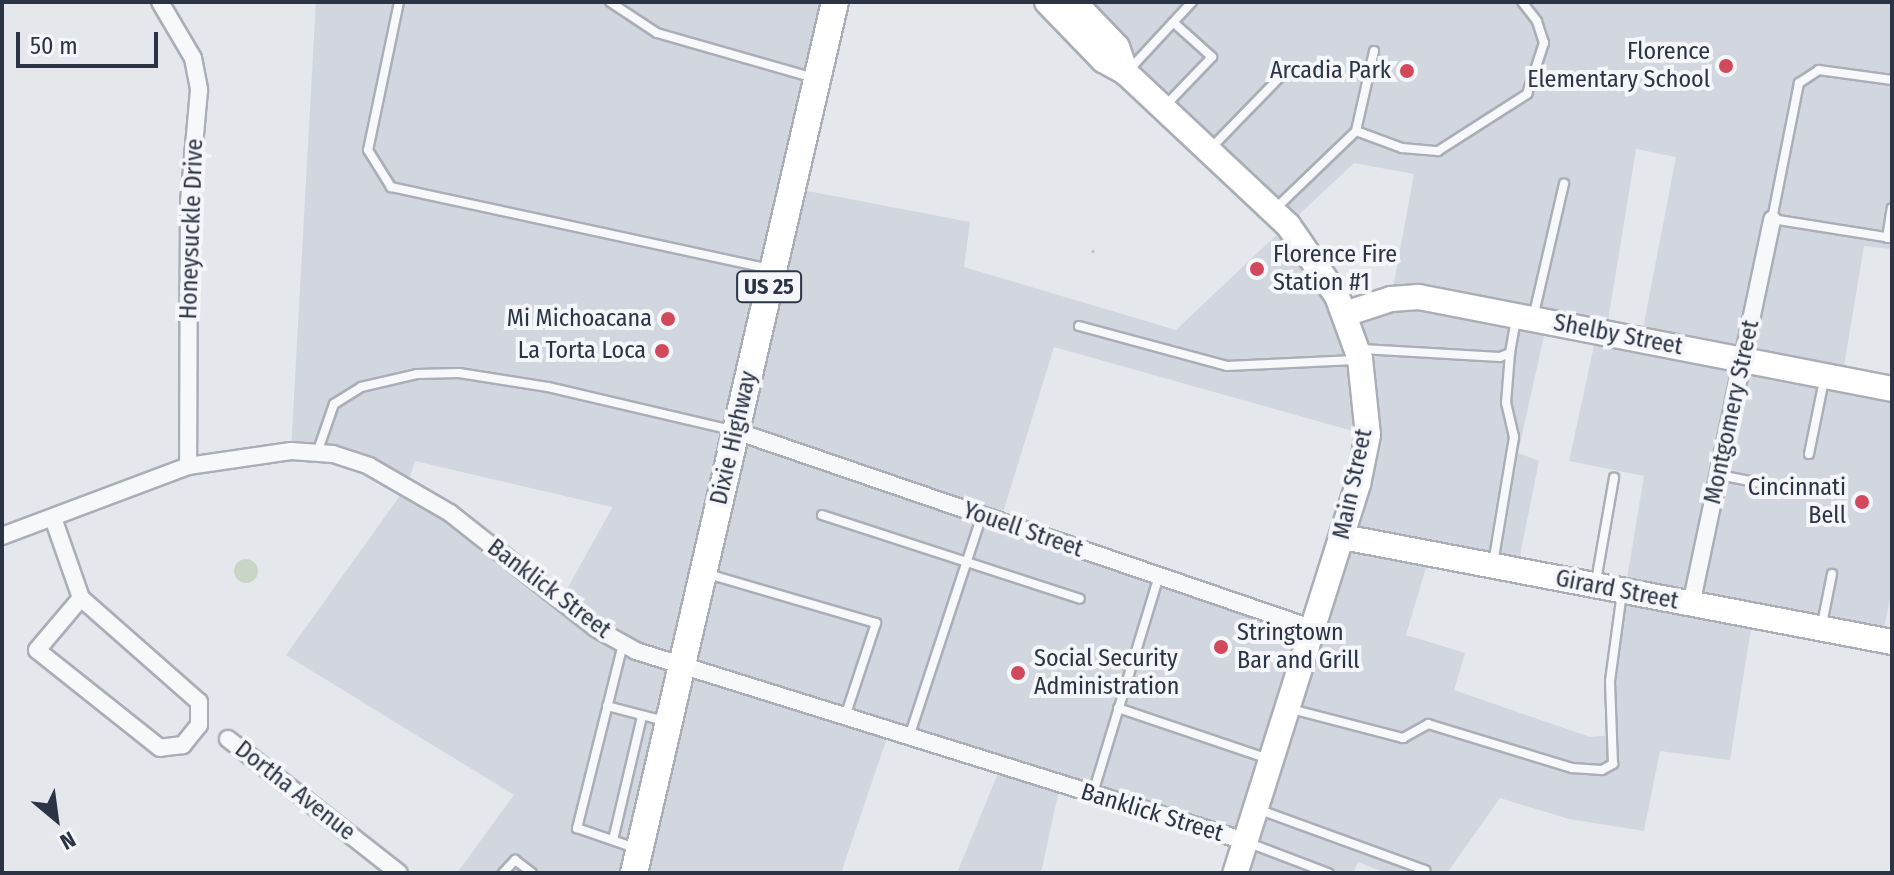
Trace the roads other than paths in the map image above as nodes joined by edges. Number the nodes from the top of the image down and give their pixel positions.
1 (160, 2) edge
2 (399, 2) edge
3 (610, 2) edge
4 (835, 2) edge
5 (1047, 2) edge
6 (1074, 2) edge
7 (1192, 2) edge
8 (1522, 2) edge
9 (1173, 22) junction
10 (1374, 51) dead end
11 (1126, 73) junction
12 (1283, 74) dead end
13 (817, 79) junction
14 (1892, 80) edge
15 (1163, 108) junction
16 (1356, 131) junction
17 (1209, 150) junction
18 (1564, 184) dead end
19 (1892, 208) edge
20 (1274, 210) junction
21 (1772, 219) junction
22 (1890, 238) edge
23 (773, 270) junction
24 (1345, 314) junction
25 (1525, 317) junction
26 (1079, 326) dead end
27 (1510, 353) junction
28 (1359, 354) junction
29 (1745, 359) junction
30 (1825, 375) junction
31 (1892, 389) edge
32 (736, 431) junction
33 (317, 453) junction
34 (1809, 454) dead end
35 (188, 466) junction
36 (1719, 475) junction
37 (1614, 478) dead end
38 (1786, 488) dead end
39 (822, 515) dead end
40 (982, 515) junction
41 (53, 518) junction
42 (2, 536) edge
43 (1343, 537) junction
44 (965, 562) junction
45 (1493, 565) junction
46 (703, 573) junction
47 (1832, 574) dead end
48 (1159, 576) junction
49 (1595, 586) junction
50 (1623, 591) junction
51 (81, 598) junction
52 (1080, 599) dead end
53 (1691, 605) junction
54 (1311, 628) junction
55 (1821, 629) junction
56 (1892, 642) edge
57 (623, 643) junction
58 (681, 667) junction
59 (607, 706) junction
60 (1286, 707) junction
61 (1118, 708) junction
62 (642, 716) junction
63 (845, 718) junction
64 (669, 723) junction
65 (909, 738) junction
66 (228, 739) dead end
67 (1270, 760) junction
68 (1092, 794) junction
69 (1255, 808) junction
70 (613, 840) junction
71 (1245, 841) junction
72 (637, 861) edge
73 (1425, 870) dead end
74 (399, 873) edge
75 (503, 873) edge
76 (532, 873) edge
77 (1235, 873) edge
78 (1327, 873) edge

1 - 35 street, Honeysuckle Drive
2 - 23 lane
3 - 13 lane
4 - 13 main road, Dixie Highway / US 25
5 - 11 street, Main Street
6 - 11 street, Main Street
7 - 9 lane
8 - 16 lane
9 - 11 lane
9 - 15 lane
10 - 16 lane
11 - 15 street, Main Street
12 - 17 lane
13 - 23 main road, Dixie Highway / US 25
14 - 21 lane
15 - 17 street, Main Street
16 - 20 lane
17 - 20 street, Main Street
18 - 25 lane
19 - 22 lane
20 - 24 street, Main Street
21 - 22 lane
21 - 29 street, Montgomery Street
23 - 32 main road, Dixie Highway / US 25
24 - 25 street, Shelby Street
24 - 28 street, Main Street
25 - 27 lane
25 - 29 street, Shelby Street
26 - 28 lane
27 - 28 lane
27 - 45 lane
28 - 43 street, Main Street
29 - 30 street, Shelby Street
29 - 36 street, Montgomery Street
30 - 31 street, Shelby Street
30 - 34 lane
32 - 33 lane
32 - 40 street, Youell Street
32 - 46 main road, Dixie Highway / US 25
33 - 35 street, Banklick Street
33 - 57 street, Banklick Street
35 - 41 street, Banklick Street
36 - 38 lane
36 - 53 street, Montgomery Street
37 - 49 lane
39 - 44 lane
40 - 44 lane
40 - 48 street, Youell Street
41 - 42 street, Banklick Street
41 - 51 street
43 - 45 street, Girard Street
43 - 54 street, Main Street
44 - 52 lane
44 - 65 lane
45 - 49 street, Girard Street
46 - 58 main road, Dixie Highway / US 25
46 - 63 lane
47 - 55 lane
48 - 54 street, Youell Street
48 - 61 lane
49 - 50 street, Girard Street
50 - 53 street, Girard Street
50 - 60 lane
51 - 51 street
53 - 55 street, Girard Street
54 - 60 street, Main Street
55 - 56 street, Girard Street
57 - 58 street, Banklick Street
57 - 59 lane
58 - 63 street, Banklick Street
58 - 64 main road, Dixie Highway / US 25
59 - 62 lane
59 - 70 lane
60 - 67 street, Main Street
61 - 67 lane
61 - 68 lane
62 - 64 lane
62 - 70 lane
63 - 65 street, Banklick Street
64 - 72 main road, Dixie Highway / US 25
65 - 68 street, Banklick Street
66 - 74 street, Dortha Avenue
67 - 69 street, Main Street
68 - 71 street, Banklick Street
69 - 71 street, Main Street
69 - 73 lane
70 - 72 lane
71 - 77 street, Main Street
71 - 78 lane
75 - 76 lane

